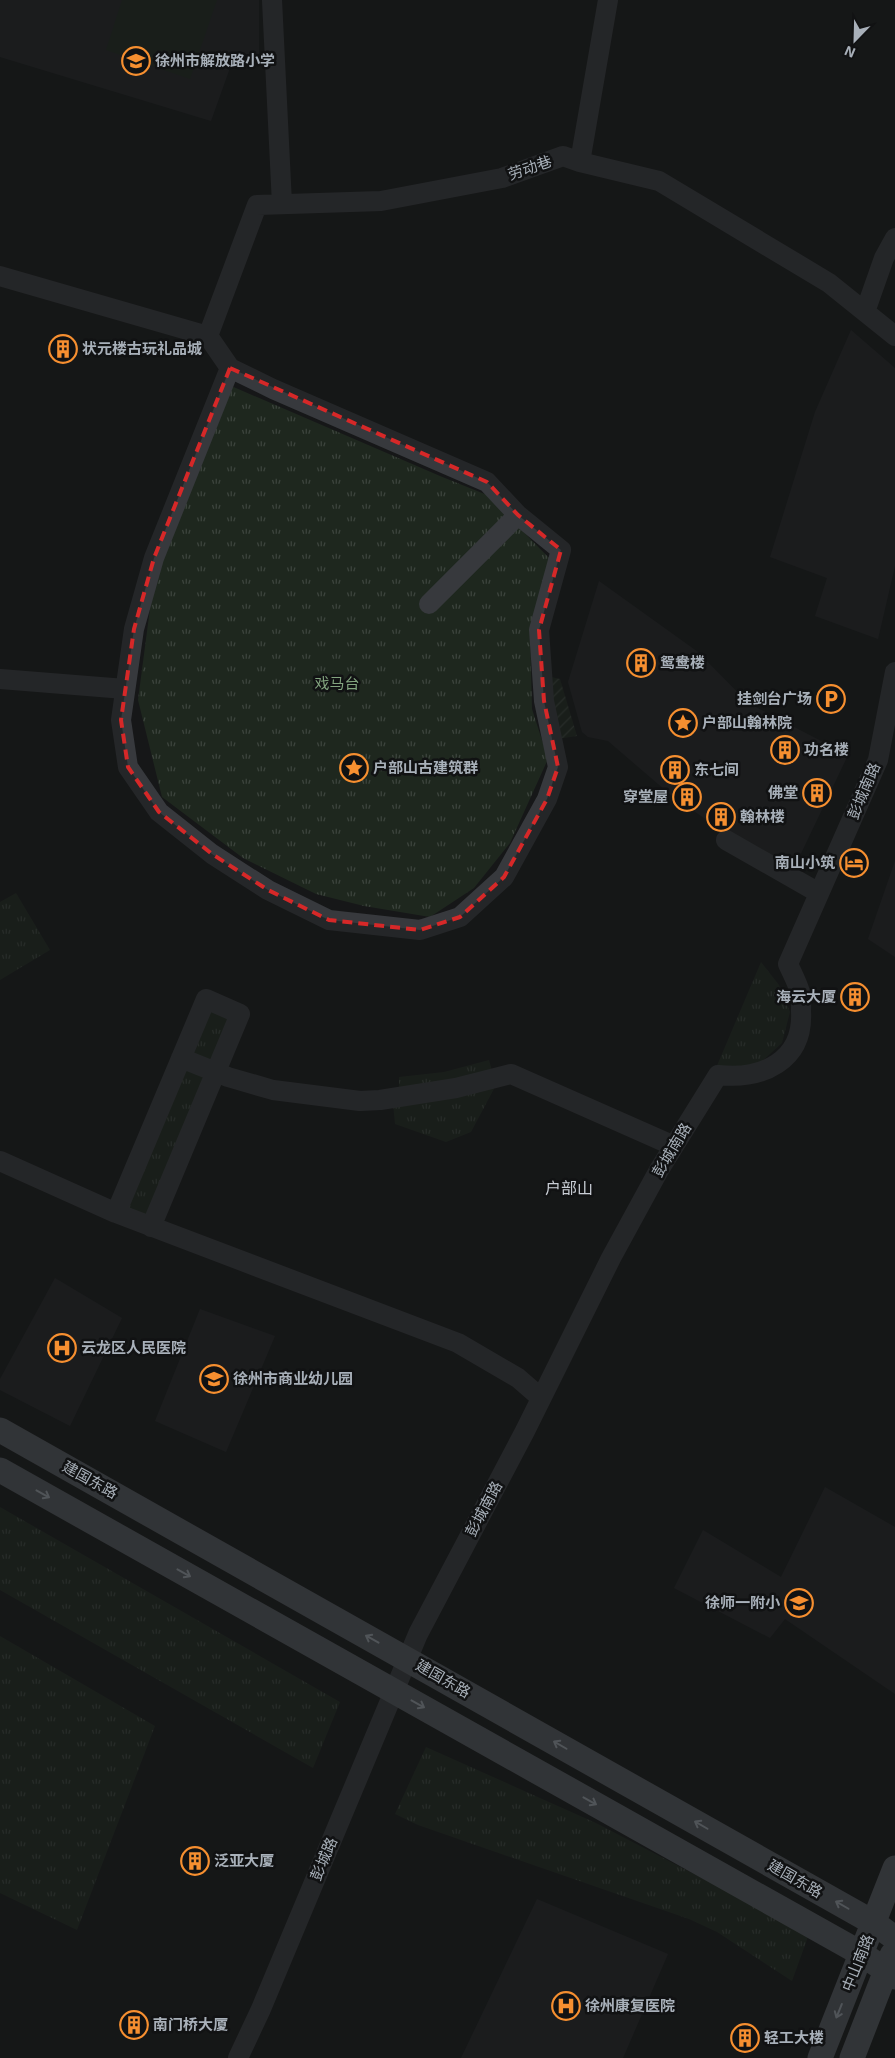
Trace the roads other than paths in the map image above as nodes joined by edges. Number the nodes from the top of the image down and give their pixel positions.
1 (272, 0) edge
2 (608, 0) edge
3 (580, 162) junction
4 (282, 204) junction
5 (895, 238) edge
6 (0, 276) edge
7 (865, 312) junction
8 (208, 336) junction
9 (895, 336) edge
10 (230, 368) junction
11 (518, 516) junction
12 (429, 604) dead end
13 (895, 672) edge
14 (0, 679) edge
15 (125, 689) junction
16 (888, 737) edge
17 (726, 840) dead end
18 (819, 893) junction
19 (181, 1058) junction
20 (216, 1072) junction
21 (674, 1146) junction
22 (0, 1161) edge
23 (116, 1213) junction
24 (151, 1227) junction
25 (541, 1398) junction
26 (0, 1430) edge
27 (0, 1470) edge
28 (408, 1659) junction
29 (394, 1690) junction
30 (895, 1868) edge
31 (887, 1935) edge
32 (878, 1966) edge
33 (238, 2058) edge
34 (820, 2058) edge
35 (852, 2058) edge

1 - 4 street
2 - 3 street
3 - 4 street, 劳动巷
3 - 7 street, 劳动巷
4 - 8 street, 劳动巷
5 - 7 street
6 - 8 street
7 - 9 street, 劳动巷
8 - 10 street
10 - 11 street
10 - 15 street
11 - 12 street
11 - 15 street
13 - 16 street, 彭城南路
14 - 15 street
16 - 18 street, 彭城南路
17 - 18 street
18 - 21 street, 彭城南路
19 - 20 street
19 - 20 street
19 - 23 street
20 - 21 street
20 - 24 street
21 - 25 street, 彭城南路
22 - 23 street
23 - 24 street
24 - 25 street
25 - 28 street, 彭城南路
28 -> 26 main road, 建国东路
27 -> 29 main road
28 - 29 street, 彭城路
31 -> 28 main road, 建国东路
29 -> 32 main road
29 - 33 street, 彭城路
30 - 31 main road, 中山南路
31 - 32 main road, 中山南路
32 -> 34 main road, 中山南路
32 - 35 main road, 中山南路

